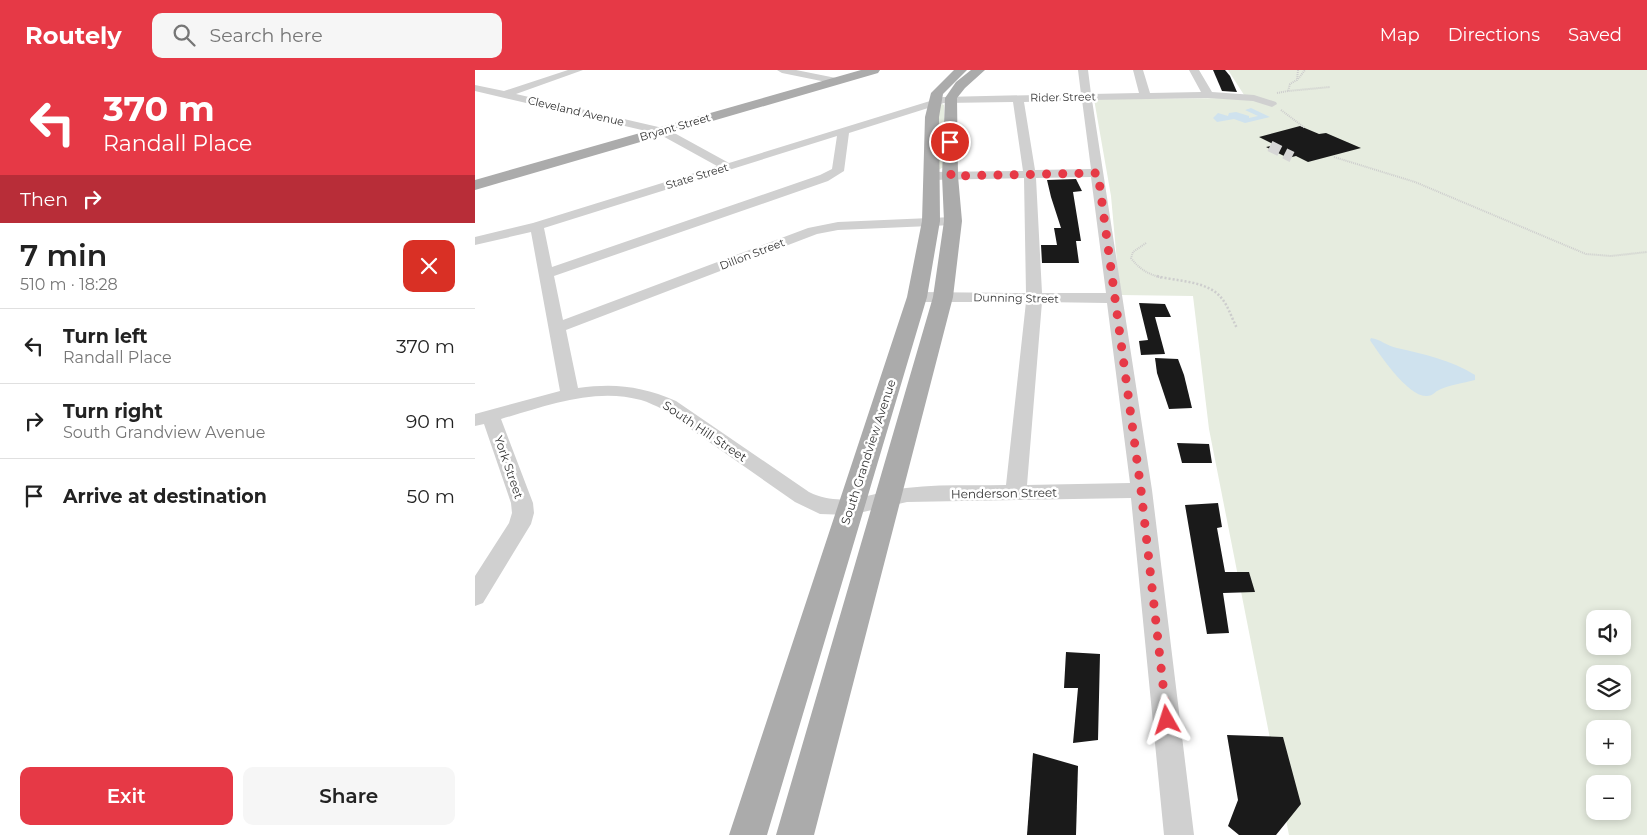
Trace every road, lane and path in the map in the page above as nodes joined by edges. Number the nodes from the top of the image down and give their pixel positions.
1 (578, 70) edge
2 (782, 70) edge
3 (874, 70) edge
4 (961, 70) edge
5 (979, 70) edge
6 (1083, 70) edge
7 (1138, 70) edge
8 (1194, 70) edge
9 (1298, 70) edge
10 (1305, 70) edge
11 (1297, 80) junction
12 (836, 81) junction
13 (1330, 87) dead end
14 (475, 88) edge
15 (503, 95) junction
16 (1209, 95) junction
17 (1145, 96) junction
18 (1087, 97) junction
19 (1019, 98) junction
20 (935, 102) junction
21 (1272, 104) dead end
22 (844, 130) junction
23 (663, 131) junction
24 (1334, 156) dead end
25 (728, 167) junction
26 (1098, 173) junction
27 (1030, 175) junction
28 (940, 176) junction
29 (475, 185) edge
30 (942, 221) junction
31 (537, 226) junction
32 (475, 241) edge
33 (1146, 243) dead end
34 (1647, 252) edge
35 (547, 274) junction
36 (917, 297) junction
37 (943, 297) junction
38 (1115, 298) junction
39 (1034, 299) junction
40 (559, 327) junction
41 (1237, 328) dead end
42 (570, 394) junction
43 (483, 418) edge
44 (1141, 490) junction
45 (1016, 492) junction
46 (868, 503) junction
47 (475, 596) edge
48 (748, 835) edge
49 (795, 835) edge
50 (1179, 835) edge

1 - 15 street
2 - 12 street
3 - 12 main road, Bryant Street
4 - 20 main road, South Grandview Avenue
5 - 20 main road
6 - 18 street
7 - 17 street
8 - 16 street
9 - 11 path
10 - 11 path
11 - 13 path
12 - 23 main road, Bryant Street
14 - 15 street, Cleveland Avenue
15 - 23 street, Cleveland Avenue
16 - 17 street, Rider Street
16 - 21 street, Rider Street
17 - 18 street, Rider Street
18 - 19 street, Rider Street
18 - 26 street
19 - 20 street, Rider Street
19 - 27 street
20 - 22 street, State Street
20 - 28 main road, South Grandview Avenue
22 - 25 street, State Street
22 - 35 street
23 - 25 street, Cleveland Avenue
23 - 29 main road, Bryant Street
24 - 34 path
25 - 31 street, State Street
26 - 27 street
26 - 38 street
27 - 28 street
27 - 39 street
28 - 30 main road, South Grandview Avenue
30 - 36 main road, South Grandview Avenue
30 - 37 main road, South Grandview Avenue
30 - 40 street, Dillon Street
31 - 32 street, State Street
31 - 35 street
33 - 41 path
35 - 40 street
36 - 37 street, Dunning Street
36 - 46 main road, South Grandview Avenue
37 - 39 street, Dunning Street
37 - 46 main road, South Grandview Avenue
38 - 39 street, Dunning Street
38 - 44 street
39 - 45 street
40 - 42 street
42 - 43 street, South Hill Street
42 - 46 street, South Hill Street
43 - 47 street, York Street
44 - 45 street, Henderson Street
44 - 50 street
45 - 46 street, Henderson Street
46 - 48 main road, South Grandview Avenue
46 - 49 main road, South Grandview Avenue

